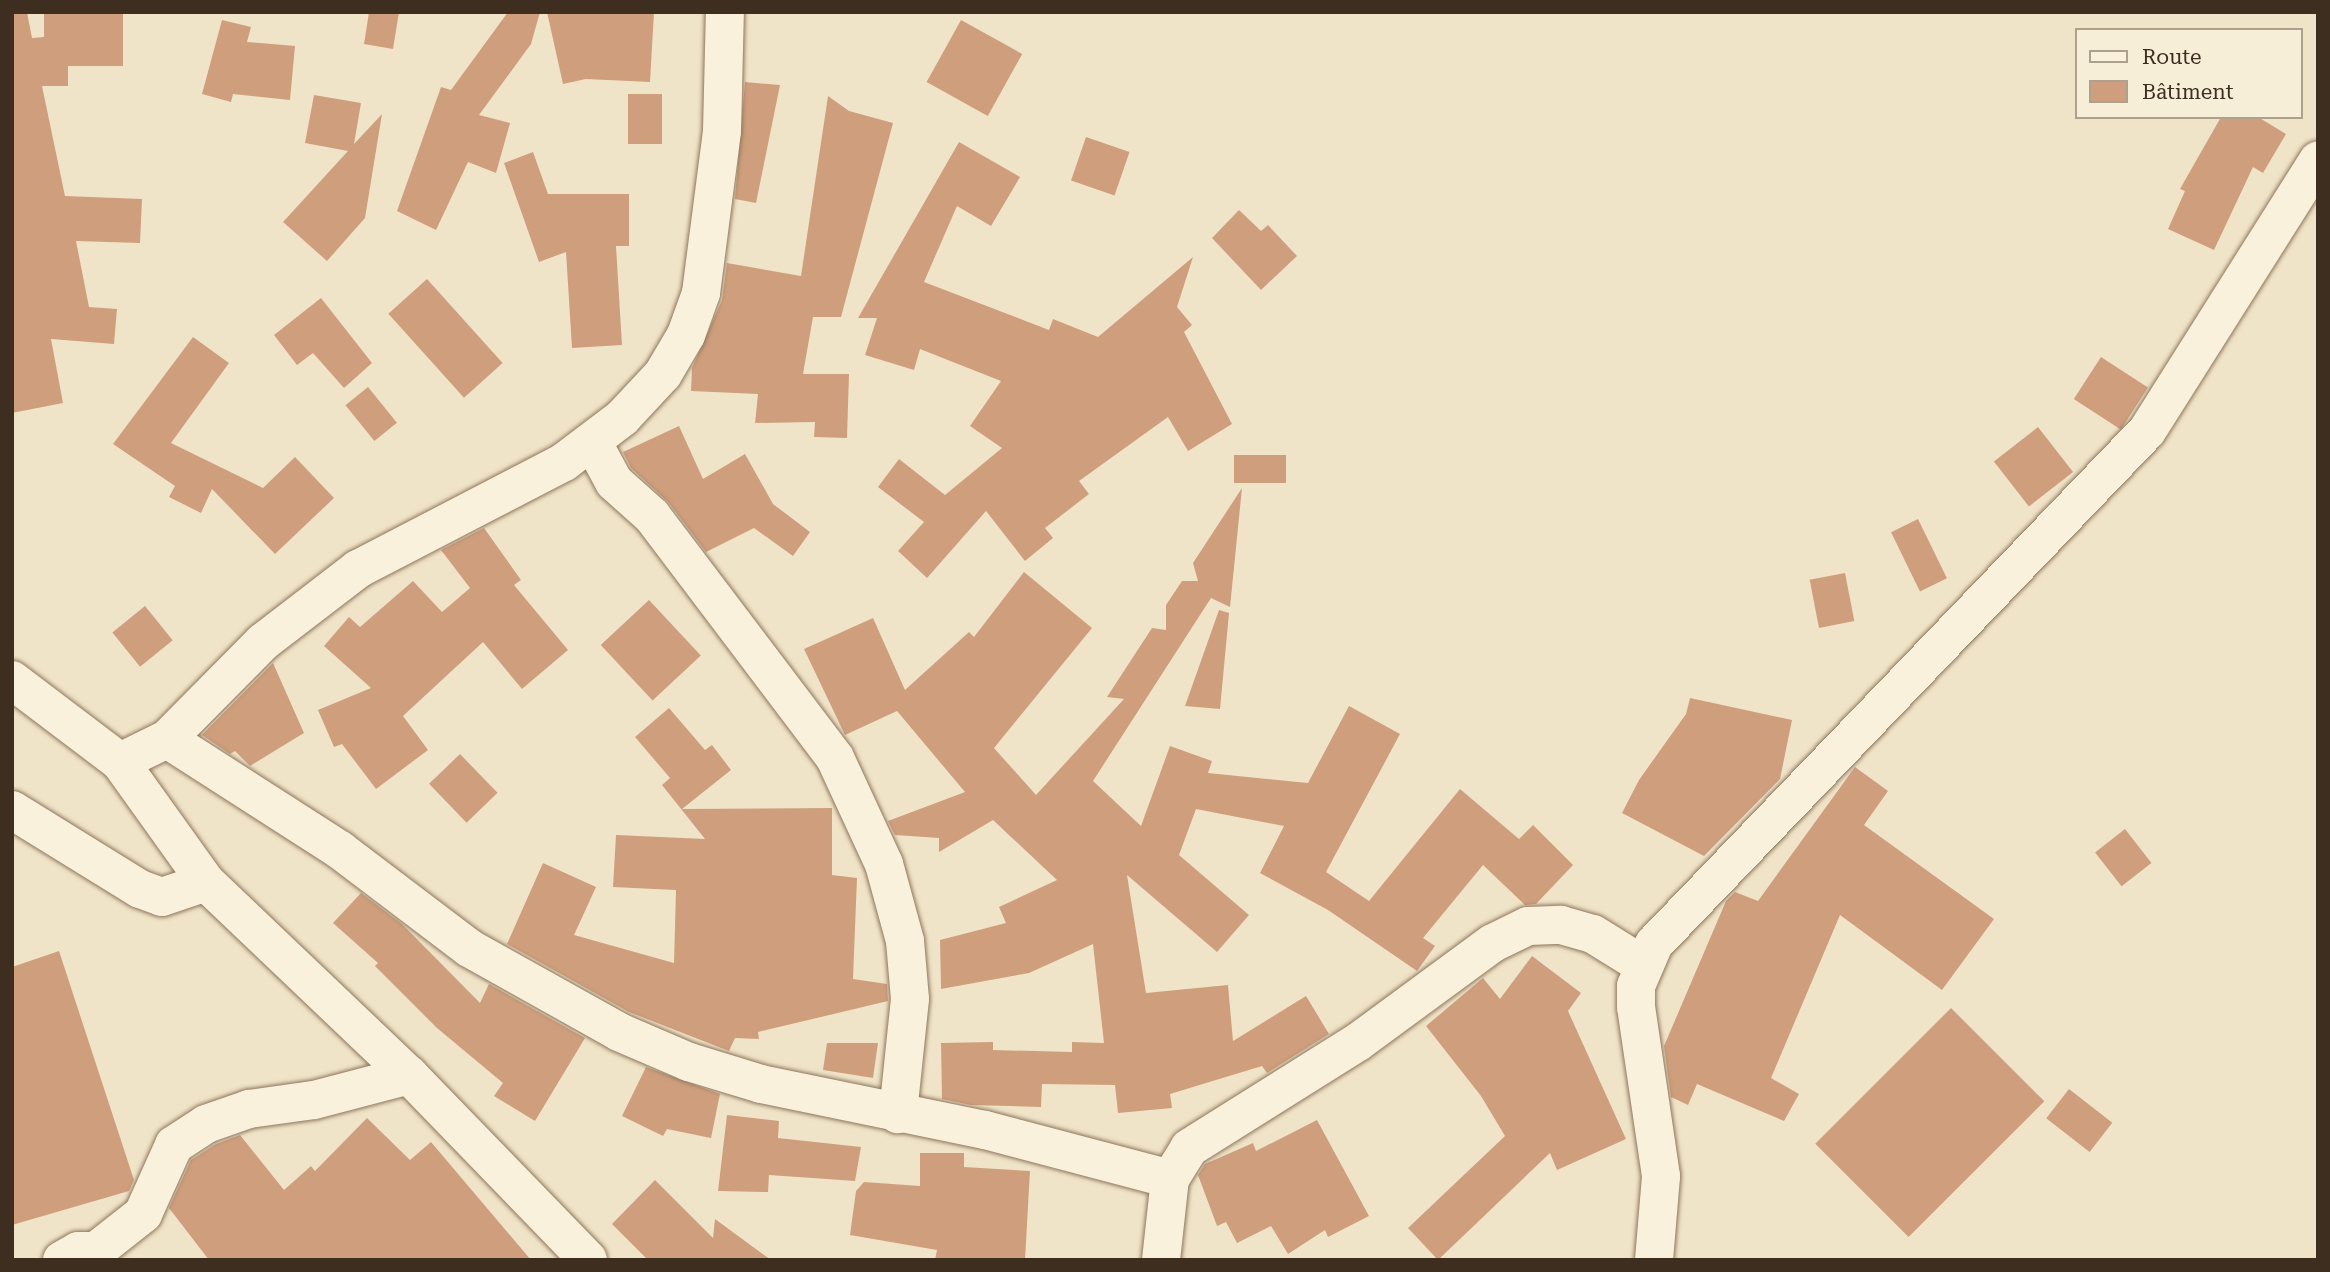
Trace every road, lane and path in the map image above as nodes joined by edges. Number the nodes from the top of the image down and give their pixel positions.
1 (726, 12) edge
2 (2318, 160) edge
3 (593, 443) junction
4 (12, 680) edge
5 (167, 739) junction
6 (120, 762) junction
7 (12, 810) edge
8 (206, 882) junction
9 (1643, 965) junction
10 (409, 1075) junction
11 (898, 1114) junction
12 (1170, 1179) junction
13 (62, 1260) edge
14 (588, 1260) edge
15 (1161, 1260) edge
16 (1654, 1260) edge

1 - 3 street
2 - 9 street
3 - 5 street
3 - 11 street
4 - 6 street
5 - 6 street
5 - 11 street
6 - 8 street
7 - 8 street
8 - 10 street
9 - 12 street
9 - 16 street
10 - 13 street
10 - 14 street
11 - 12 street
12 - 15 street

